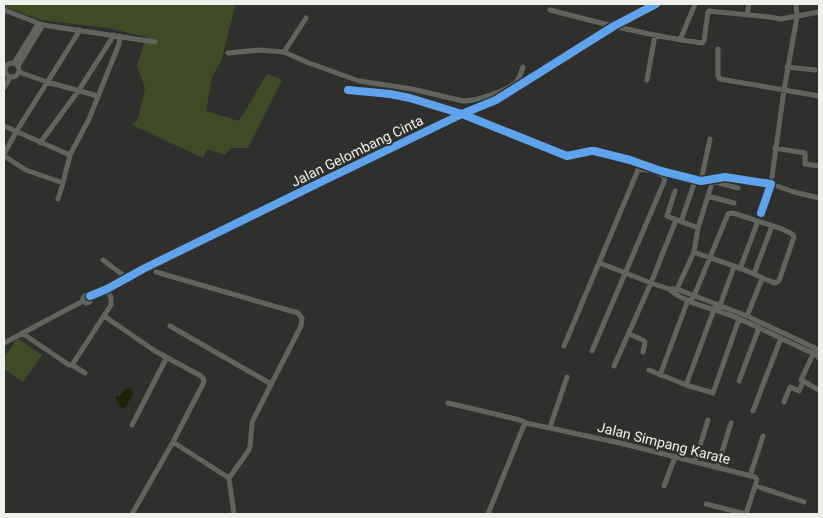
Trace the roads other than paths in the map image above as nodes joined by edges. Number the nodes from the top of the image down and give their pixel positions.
1 (656, 4) edge
2 (695, 4) edge
3 (749, 4) edge
4 (796, 4) edge
5 (4, 10) edge
6 (550, 10) dead end
7 (819, 12) edge
8 (747, 14) junction
9 (797, 17) junction
10 (306, 18) dead end
11 (41, 24) junction
12 (614, 26) junction
13 (80, 30) junction
14 (114, 35) junction
15 (655, 35) junction
16 (120, 36) junction
17 (680, 40) junction
18 (155, 42) dead end
19 (718, 49) dead end
20 (284, 52) junction
21 (228, 53) dead end
22 (16, 64) junction
23 (5, 66) edge
24 (523, 67) dead end
25 (787, 67) junction
26 (815, 70) dead end
27 (19, 72) junction
28 (7, 77) edge
29 (647, 80) dead end
30 (48, 82) junction
31 (4, 88) edge
32 (79, 90) junction
33 (348, 90) dead end
34 (784, 90) junction
35 (98, 96) junction
36 (819, 96) edge
37 (462, 114) junction
38 (4, 126) edge
39 (16, 132) junction
40 (710, 139) dead end
41 (40, 143) junction
42 (775, 148) junction
43 (4, 155) edge
44 (70, 155) junction
45 (819, 166) edge
46 (701, 181) junction
47 (63, 184) junction
48 (694, 184) dead end
49 (771, 184) junction
50 (738, 188) dead end
51 (675, 190) dead end
52 (708, 196) junction
53 (819, 198) edge
54 (58, 199) dead end
55 (734, 203) dead end
56 (761, 213) dead end
57 (758, 220) junction
58 (678, 221) junction
59 (772, 226) junction
60 (698, 228) junction
61 (694, 252) junction
62 (710, 258) junction
63 (102, 260) dead end
64 (600, 263) junction
65 (737, 268) junction
66 (156, 272) dead end
67 (626, 273) junction
68 (754, 274) junction
69 (127, 278) junction
70 (762, 279) junction
71 (651, 283) junction
72 (107, 289) junction
73 (676, 291) junction
74 (691, 299) junction
75 (717, 307) junction
76 (104, 316) junction
77 (747, 316) junction
78 (739, 318) junction
79 (170, 326) dead end
80 (761, 327) junction
81 (22, 334) junction
82 (629, 334) junction
83 (781, 338) junction
84 (4, 342) edge
85 (564, 346) dead end
86 (592, 351) dead end
87 (816, 351) edge
88 (643, 352) dead end
89 (167, 357) junction
90 (819, 358) edge
91 (72, 365) junction
92 (614, 366) dead end
93 (649, 370) dead end
94 (85, 373) dead end
95 (660, 374) junction
96 (568, 377) dead end
97 (739, 381) dead end
98 (803, 382) junction
99 (271, 384) junction
100 (686, 385) junction
101 (819, 390) edge
102 (784, 402) dead end
103 (448, 403) dead end
104 (752, 411) dead end
105 (708, 420) dead end
106 (528, 423) junction
107 (731, 423) dead end
108 (132, 425) dead end
109 (550, 428) junction
110 (764, 436) dead end
111 (173, 442) junction
112 (675, 457) junction
113 (694, 462) junction
114 (718, 468) junction
115 (750, 476) junction
116 (229, 478) junction
117 (664, 486) dead end
118 (756, 486) junction
119 (804, 502) dead end
120 (706, 504) dead end
121 (132, 514) edge
122 (234, 514) edge
123 (488, 514) edge
124 (746, 514) edge

1 - 12 street, Jalan Gelombang Cinta
2 - 17 street
3 - 8 street
4 - 9 street
5 - 11 street
6 - 12 street
7 - 9 street
8 - 9 street
8 - 17 street
9 - 25 street
10 - 20 street
11 - 13 street
11 - 22 street
12 - 15 street
12 - 37 street, Jalan Gelombang Cinta
13 - 14 street
13 - 30 street
14 - 16 street
14 - 32 street
15 - 17 street
15 - 29 street
16 - 18 street
16 - 35 street
19 - 34 street
20 - 21 street
20 - 24 street
22 - 23 street
22 - 27 street
23 - 28 street
25 - 26 street
25 - 34 street
27 - 28 street
27 - 30 street
28 - 31 street
30 - 32 street
30 - 39 street
32 - 35 street
32 - 41 street
33 - 37 street
34 - 36 street
34 - 42 street
35 - 44 street
37 - 46 street
37 - 69 street, Jalan Gelombang Cinta
38 - 39 street
39 - 41 street
39 - 43 street
40 - 46 street
41 - 44 street
42 - 45 street
42 - 49 street
43 - 47 street
44 - 47 street
46 - 49 street
47 - 54 street
48 - 58 street
49 - 53 street
49 - 56 street
50 - 52 street
51 - 58 street
52 - 55 street
52 - 60 street
57 - 59 street
57 - 62 street
57 - 65 street
58 - 60 street
58 - 71 street
59 - 68 street
59 - 70 street
60 - 61 street
61 - 62 street
61 - 73 street
62 - 65 street
62 - 74 street
63 - 69 street
64 - 67 street
64 - 67 street
64 - 85 street
65 - 68 street
65 - 75 street
66 - 99 street
67 - 71 street
67 - 86 street
68 - 70 street
69 - 72 street, Jalan Gelombang Cinta
70 - 77 street
71 - 73 street
71 - 82 street
72 - 76 street
72 - 81 street, Jalan Gelombang Cinta
73 - 74 street
74 - 75 street
74 - 95 street
75 - 77 street
75 - 78 street
75 - 100 street
76 - 89 street
76 - 91 street
77 - 80 street
78 - 80 street
78 - 100 street
79 - 99 street
80 - 83 street
80 - 87 street
80 - 97 street
81 - 84 street
81 - 91 street
82 - 88 street
82 - 92 street
83 - 87 street
83 - 104 street
87 - 90 street
87 - 98 street
89 - 108 street
89 - 111 street
91 - 94 street
93 - 95 street
95 - 100 street
96 - 109 street
98 - 101 street
98 - 102 street
99 - 116 street
103 - 106 street, Jalan Simpang Karate
105 - 113 street
106 - 109 street, Jalan Simpang Karate
106 - 123 street
107 - 114 street
109 - 112 street, Jalan Simpang Karate
110 - 115 street
111 - 116 street
111 - 121 street
112 - 113 street, Jalan Simpang Karate
112 - 117 street
113 - 114 street, Jalan Simpang Karate
114 - 115 street, Jalan Simpang Karate
115 - 118 street
116 - 122 street
118 - 119 street
118 - 124 street
120 - 124 street

